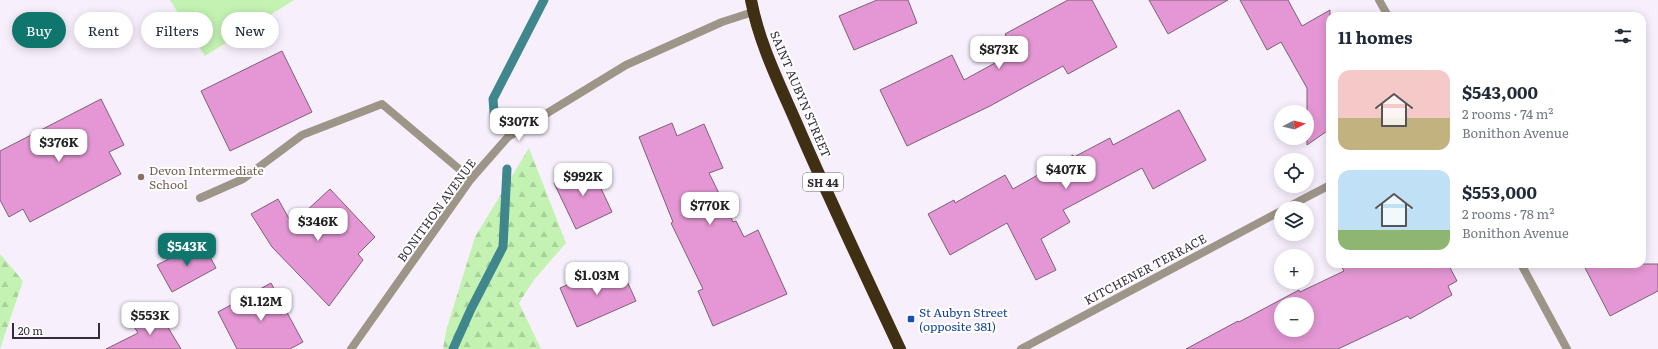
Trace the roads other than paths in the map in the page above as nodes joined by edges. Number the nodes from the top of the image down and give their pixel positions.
1 (1379, 0) edge
2 (752, 6) edge
3 (1386, 12) edge
4 (471, 179) junction
5 (1326, 187) edge
6 (200, 198) dead end
7 (1299, 201) edge
8 (1274, 215) edge
9 (1523, 268) edge
10 (356, 347) edge
11 (900, 349) edge
12 (1021, 349) edge
13 (1567, 349) edge

1 - 3 street
2 - 4 street, BONITHON AVENUE
2 - 11 highway, SAINT AUBYN STREET / SH 44
4 - 6 street
4 - 10 street, BONITHON AVENUE
5 - 7 street
8 - 12 street, KITCHENER TERRACE
9 - 13 street

